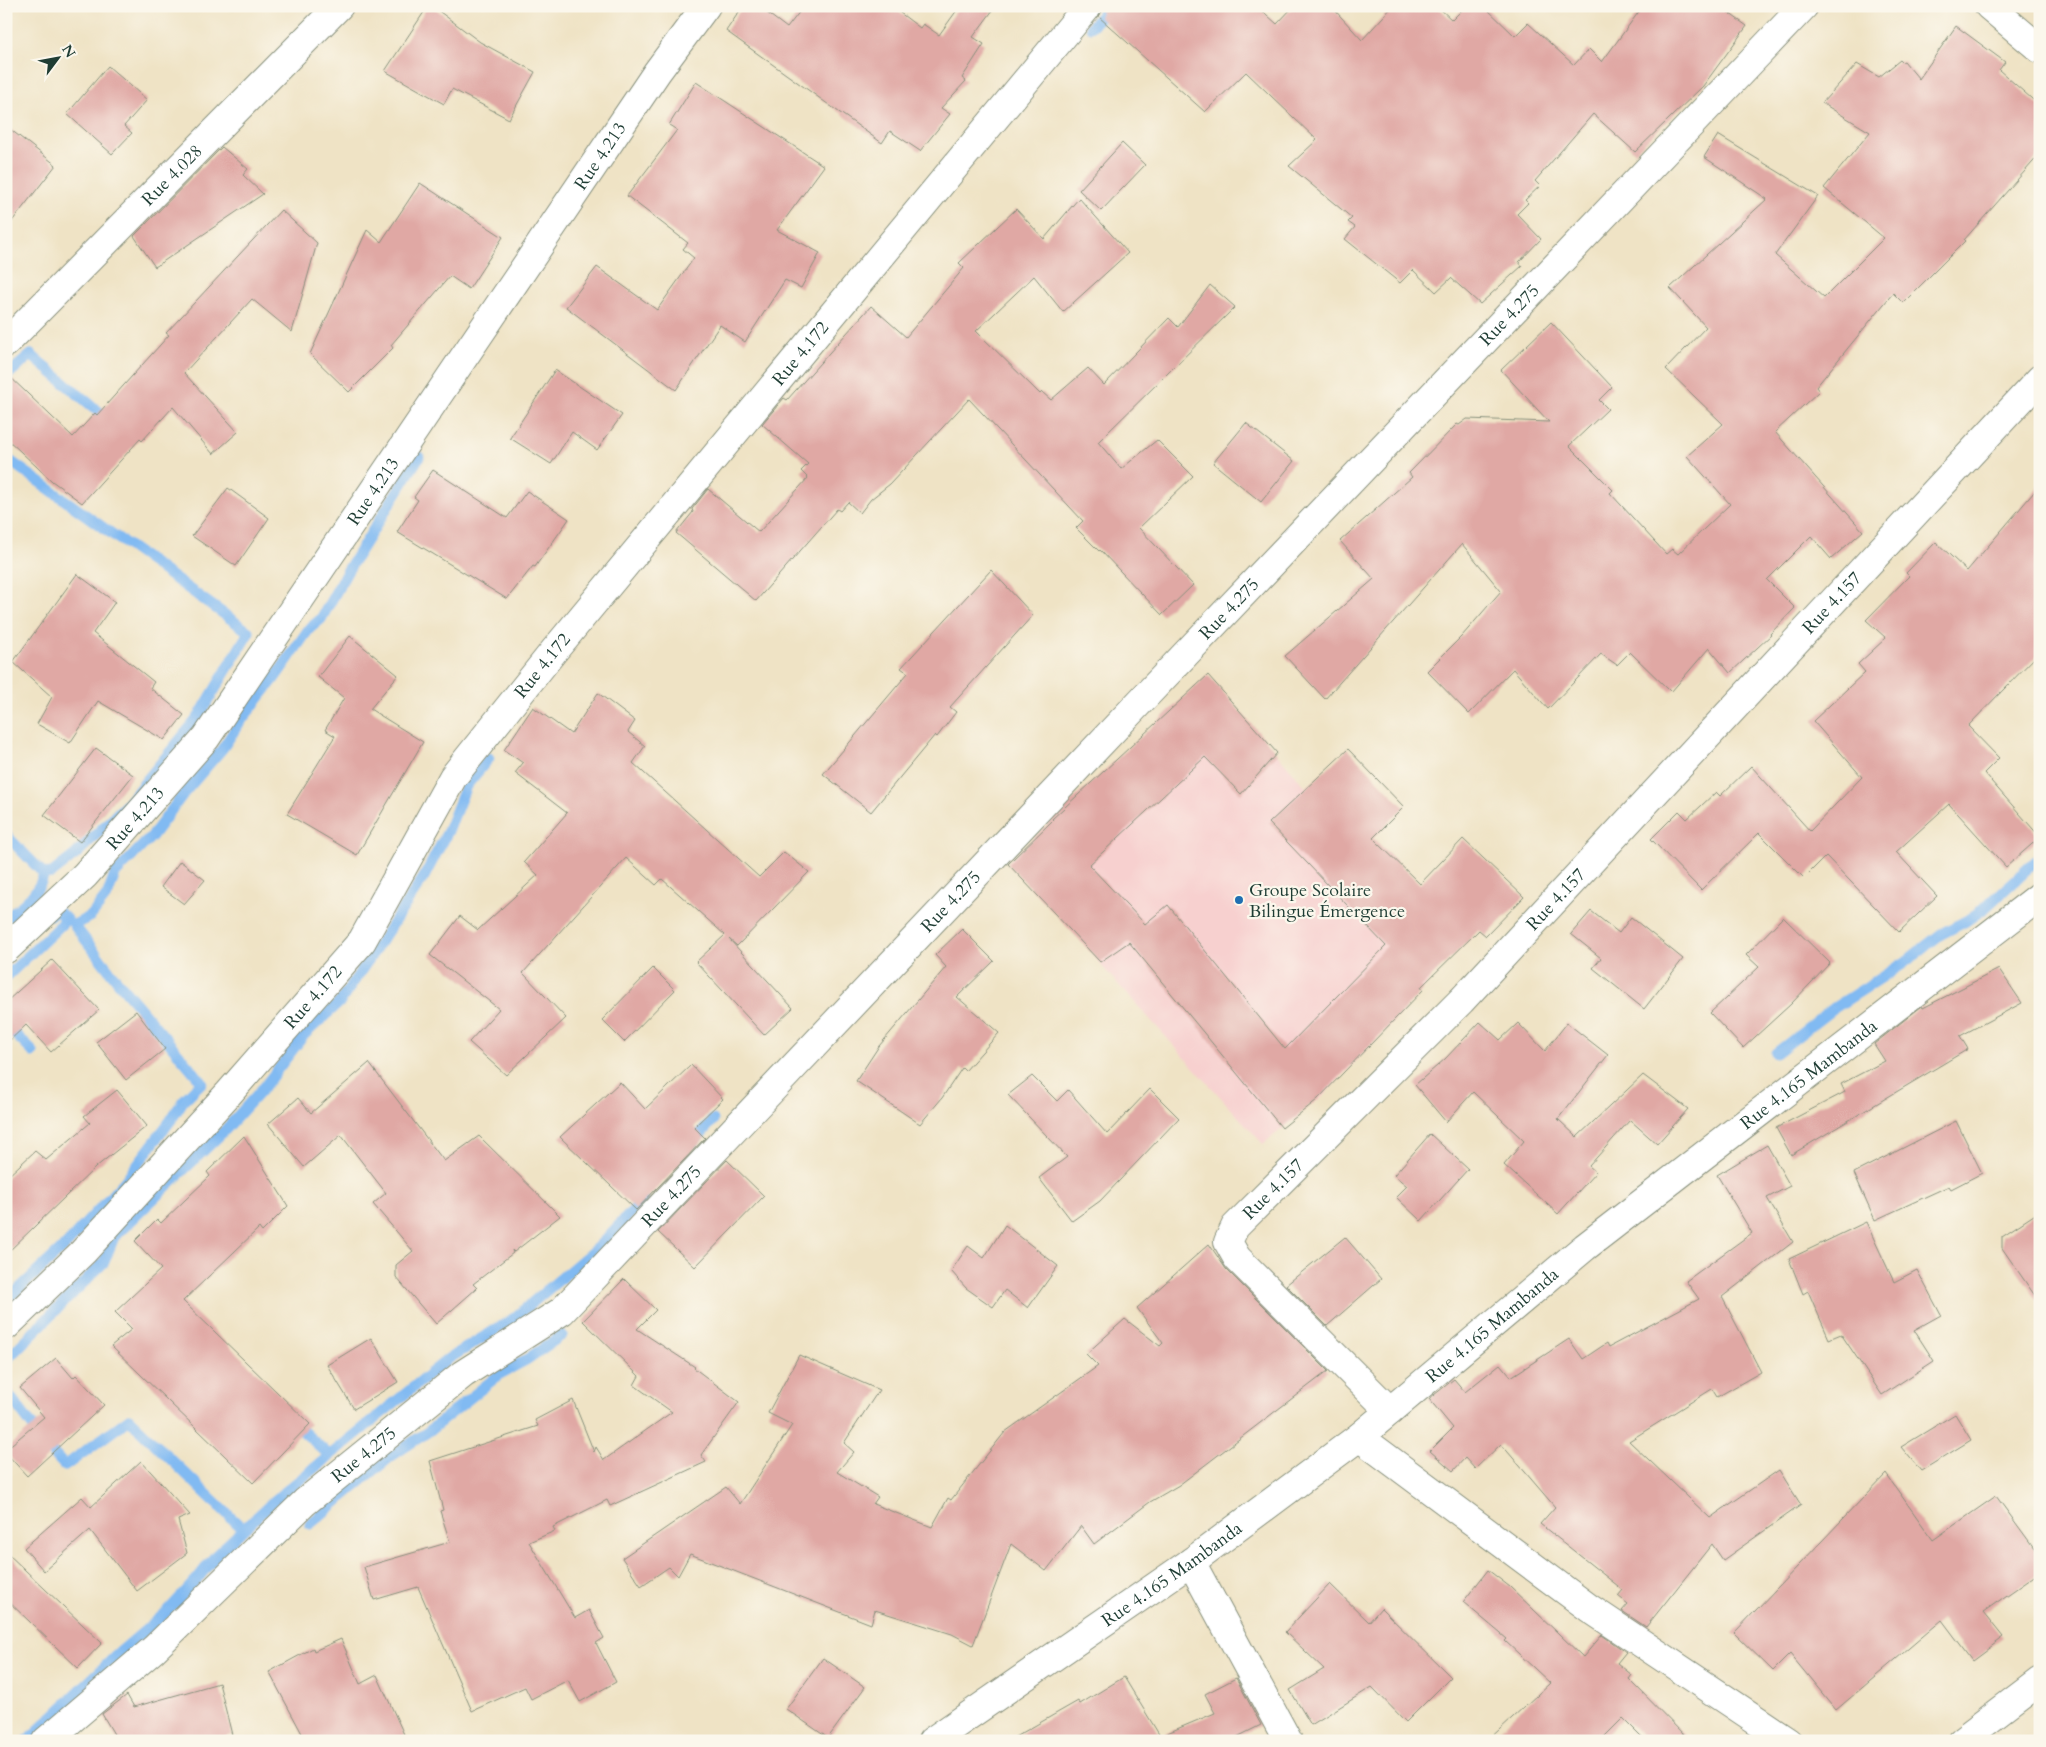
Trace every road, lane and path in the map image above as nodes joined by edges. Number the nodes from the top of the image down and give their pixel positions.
1 (339, 6) edge
2 (706, 6) edge
3 (1088, 6) edge
4 (1804, 6) edge
5 (1989, 6) edge
6 (2040, 49) edge
7 (6, 344) edge
8 (2040, 379) edge
9 (2040, 896) edge
10 (6, 949) edge
11 (6, 1326) edge
12 (1390, 1411) junction
13 (1360, 1437) junction
14 (1191, 1562) junction
15 (2040, 1681) edge
16 (48, 1740) edge
17 (932, 1741) edge
18 (1288, 1741) edge
19 (1788, 1741) edge
20 (1961, 1741) edge

1 - 7 street, Rue 4.028
2 - 10 street, Rue 4.213
3 - 11 street, Rue 4.172
4 - 16 street, Rue 4.275
5 - 6 street
8 - 12 street, Rue 4.157
9 - 12 street, Rue 4.165 Mambanda
12 - 13 street, Rue 4.165 Mambanda
13 - 14 street, Rue 4.165 Mambanda
13 - 19 street
14 - 17 street, Rue 4.165 Mambanda
14 - 18 street
15 - 20 street

